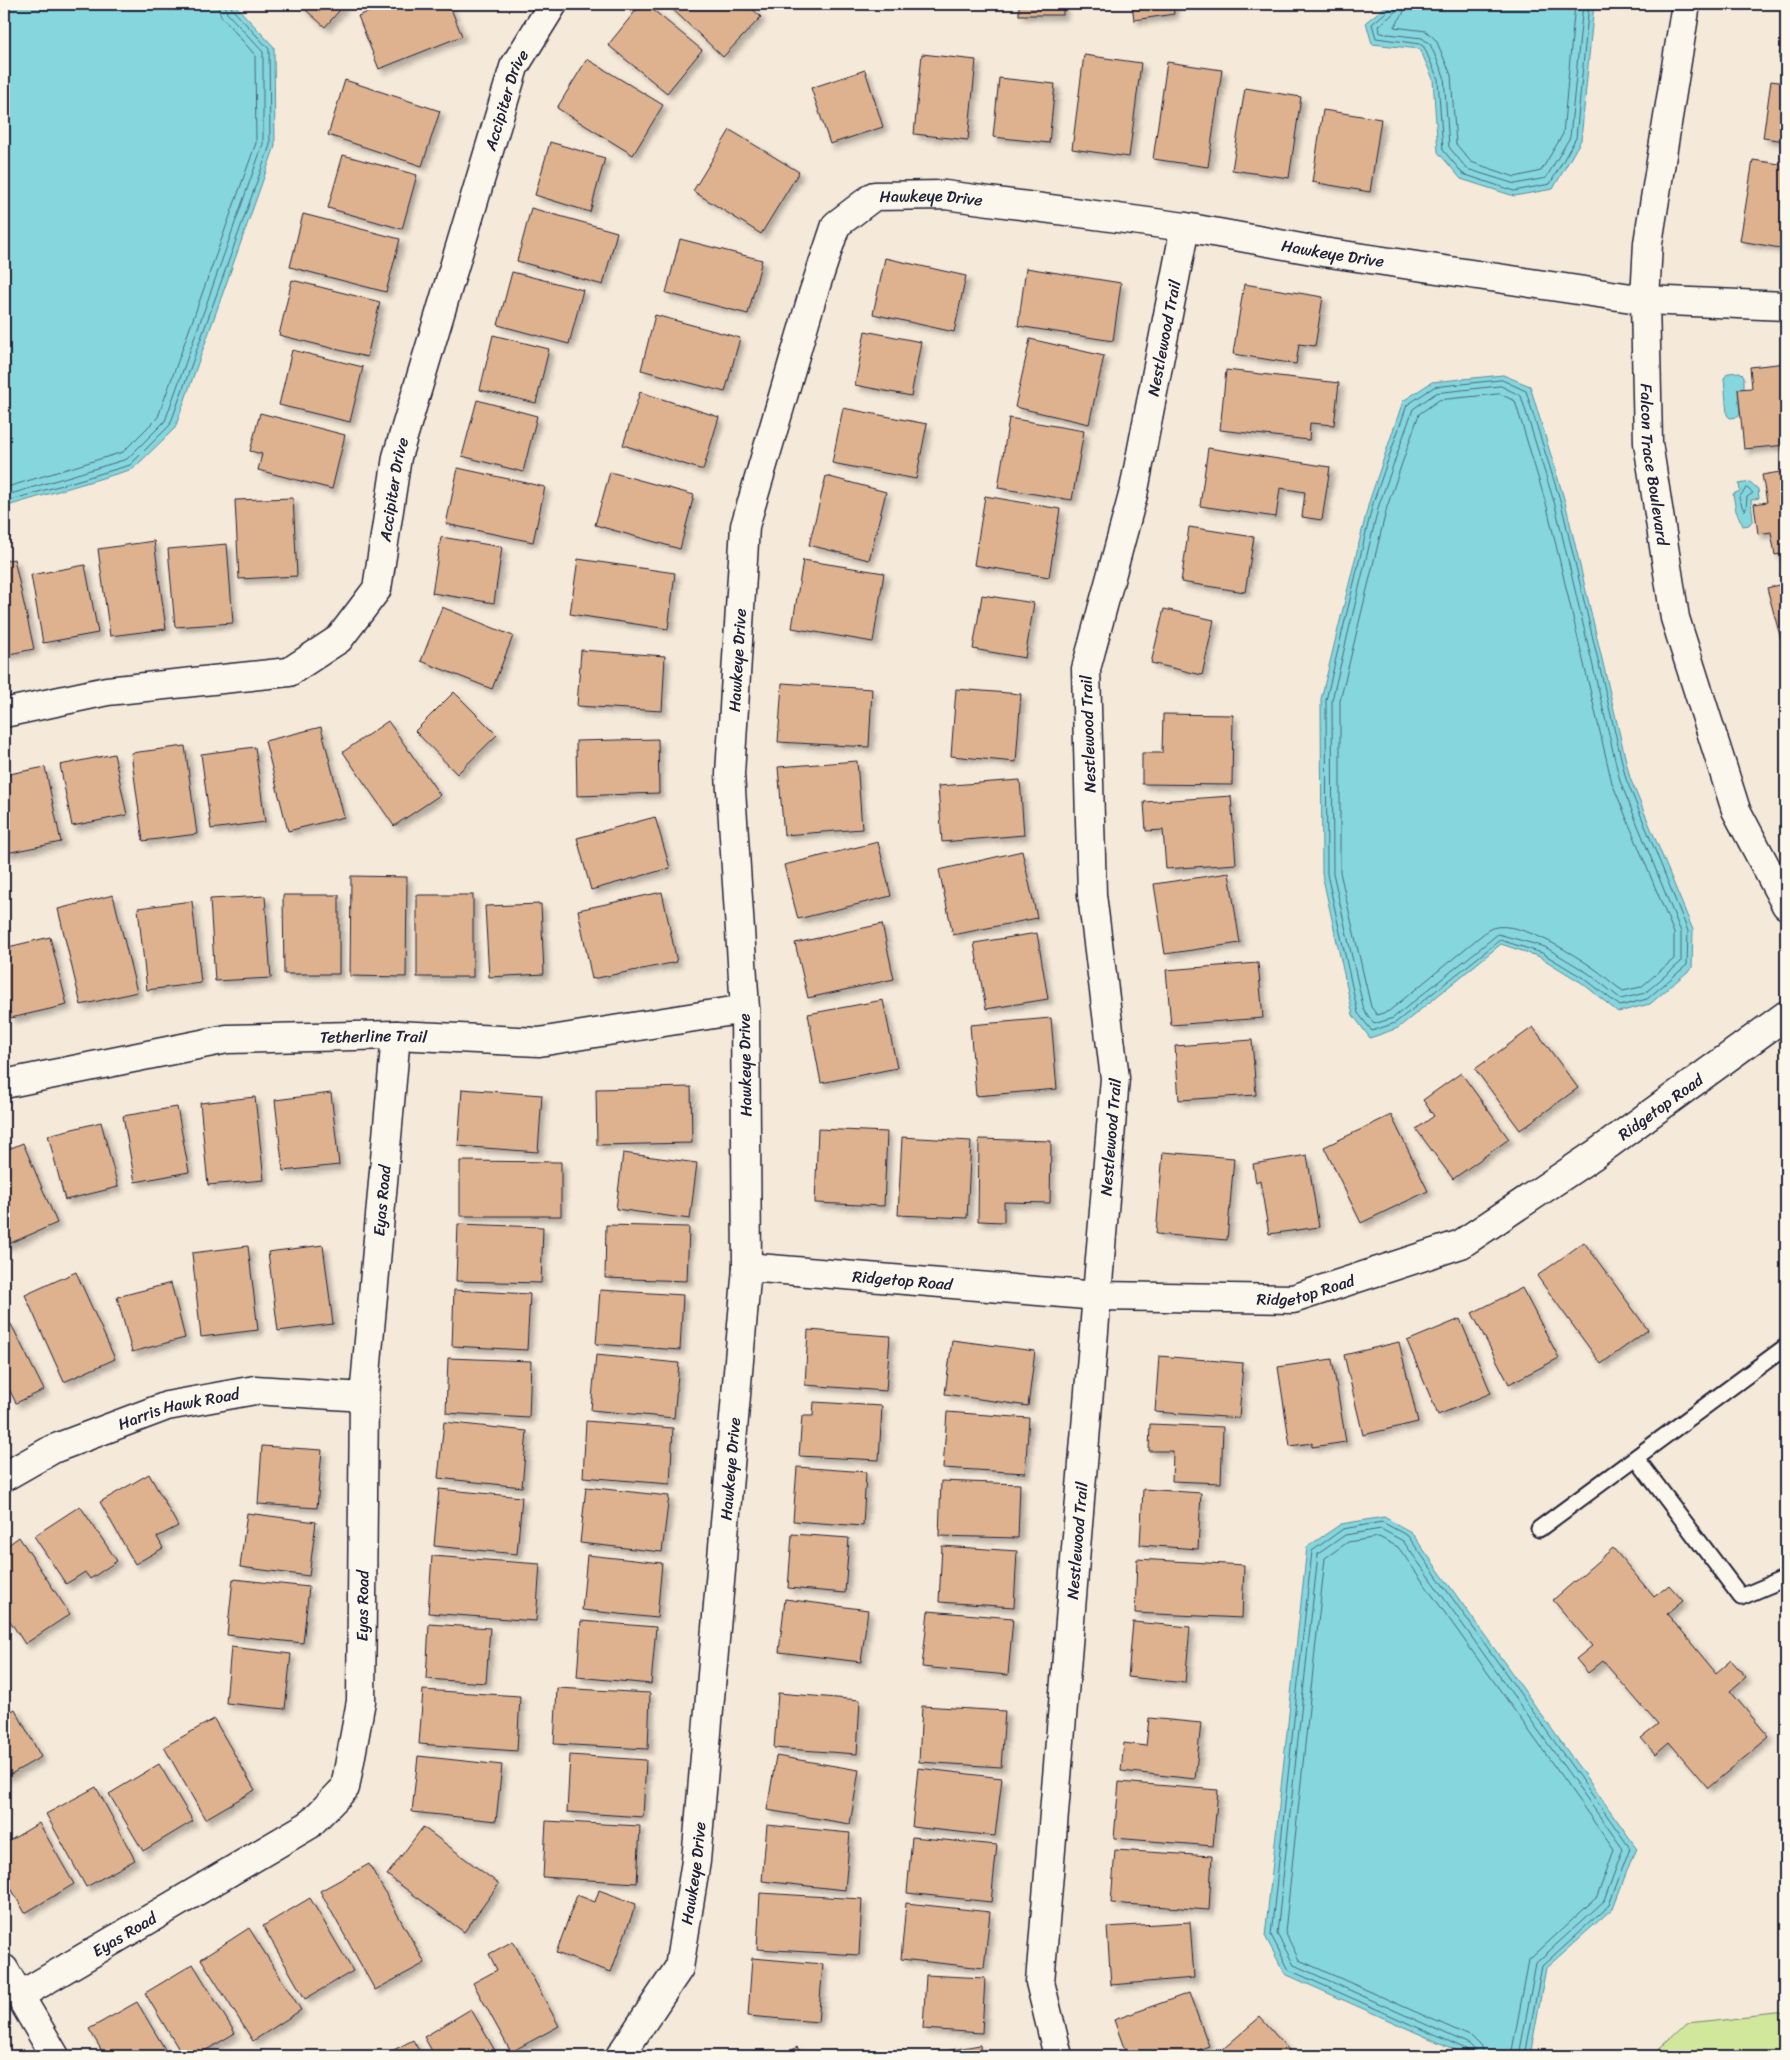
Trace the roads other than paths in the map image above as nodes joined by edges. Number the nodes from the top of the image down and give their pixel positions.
1 (1686, 4) edge
2 (549, 5) edge
3 (1185, 227) junction
4 (1645, 300) junction
5 (1786, 306) edge
6 (4, 713) edge
7 (1786, 905) edge
8 (745, 1009) junction
9 (1786, 1015) edge
10 (396, 1035) junction
11 (4, 1084) edge
12 (747, 1267) junction
13 (1098, 1296) junction
14 (1786, 1351) edge
15 (364, 1396) junction
16 (1636, 1458) junction
17 (4, 1477) edge
18 (1539, 1529) dead end
19 (1786, 1578) edge
20 (4, 1968) edge
21 (20, 1996) junction
22 (55, 2056) edge
23 (620, 2056) edge
24 (1058, 2056) edge

1 - 4 street, Falcon Trace Boulevard
2 - 6 street, Accipiter Drive
3 - 4 street, Hawkeye Drive
3 - 8 street, Hawkeye Drive
3 - 13 street, Nestlewood Trail
4 - 5 street, Hawkeye Drive
4 - 7 street, Falcon Trace Boulevard
8 - 10 street, Tetherline Trail
8 - 12 street, Hawkeye Drive
9 - 13 street, Ridgetop Road
10 - 11 street, Tetherline Trail
10 - 15 street, Eyas Road
12 - 13 street, Ridgetop Road
12 - 23 street, Hawkeye Drive
13 - 24 street, Nestlewood Trail
14 - 16 lane
15 - 17 street, Harris Hawk Road
15 - 21 street, Eyas Road
16 - 18 lane
16 - 19 lane
20 - 21 street
21 - 22 street

